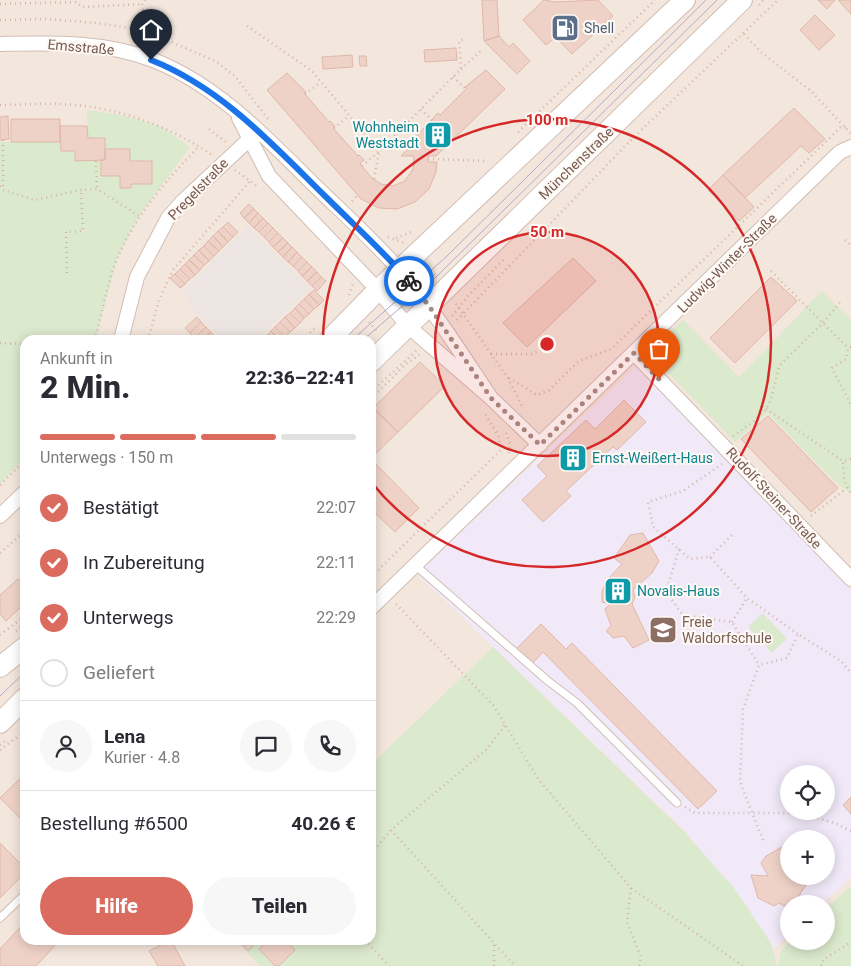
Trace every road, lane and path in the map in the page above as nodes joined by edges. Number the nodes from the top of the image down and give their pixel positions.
1 (145, 0) edge
2 (656, 0) edge
3 (685, 0) edge
4 (742, 0) edge
5 (778, 0) edge
6 (0, 4) edge
7 (142, 4) junction
8 (247, 26) dead end
9 (744, 34) junction
10 (464, 39) dead end
11 (0, 44) edge
12 (483, 48) dead end
13 (151, 60) junction
14 (461, 69) junction
15 (453, 77) junction
16 (321, 82) junction
17 (466, 90) dead end
18 (305, 94) dead end
19 (0, 105) edge
20 (421, 109) junction
21 (349, 116) junction
22 (433, 121) dead end
23 (846, 127) junction
24 (334, 128) dead end
25 (851, 134) edge
26 (254, 135) junction
27 (515, 135) dead end
28 (3, 140) dead end
29 (199, 146) junction
30 (851, 147) edge
31 (379, 151) junction
32 (494, 154) dead end
33 (219, 159) dead end
34 (428, 159) dead end
35 (96, 161) dead end
36 (488, 161) junction
37 (229, 166) dead end
38 (362, 166) dead end
39 (481, 167) dead end
40 (374, 179) dead end
41 (0, 186) edge
42 (97, 189) junction
43 (3, 190) junction
44 (81, 190) junction
45 (139, 216) junction
46 (419, 227) dead end
47 (395, 238) junction
48 (845, 240) dead end
49 (851, 245) edge
50 (381, 252) junction
51 (415, 255) junction
52 (400, 270) junction
53 (771, 271) dead end
54 (67, 273) dead end
55 (362, 273) junction
56 (445, 288) junction
57 (378, 290) junction
58 (347, 299) dead end
59 (841, 301) dead end
60 (429, 306) junction
61 (463, 314) junction
62 (823, 323) junction
63 (408, 326) junction
64 (325, 332) edge
65 (446, 332) junction
66 (96, 335) edge
67 (121, 335) edge
68 (149, 335) edge
69 (554, 342) dead end
70 (0, 343) edge
71 (20, 344) edge
72 (431, 345) junction
73 (850, 348) edge
74 (634, 353) junction
75 (492, 354) junction
76 (376, 357) edge
77 (508, 378) junction
78 (376, 394) edge
79 (486, 401) junction
80 (851, 405) edge
81 (766, 409) junction
82 (527, 412) dead end
83 (529, 434) junction
84 (722, 444) junction
85 (540, 445) junction
86 (504, 459) dead end
87 (851, 459) edge
88 (727, 460) dead end
89 (843, 461) junction
90 (20, 465) edge
91 (0, 485) edge
92 (847, 488) junction
93 (851, 494) edge
94 (20, 497) edge
95 (0, 516) edge
96 (799, 524) junction
97 (20, 535) edge
98 (732, 535) dead end
99 (678, 549) junction
100 (0, 553) edge
101 (710, 557) junction
102 (415, 565) junction
103 (376, 572) edge
104 (851, 579) edge
105 (386, 593) junction
106 (747, 598) junction
107 (376, 603) edge
108 (20, 620) edge
109 (732, 622) junction
110 (798, 634) junction
111 (0, 636) edge
112 (20, 653) edge
113 (20, 654) edge
114 (759, 665) junction
115 (0, 667) edge
116 (851, 672) edge
117 (0, 673) edge
118 (20, 703) edge
119 (0, 722) edge
120 (506, 724) junction
121 (20, 735) edge
122 (0, 750) edge
123 (677, 803) joint
124 (752, 813) junction
125 (391, 830) junction
126 (851, 831) edge
127 (763, 840) dead end
128 (376, 848) edge
129 (631, 888) junction
130 (20, 899) edge
131 (0, 918) edge
132 (851, 942) edge
133 (494, 944) junction
134 (370, 945) edge
135 (389, 966) edge
136 (494, 966) edge
137 (515, 966) edge
138 (638, 966) edge
139 (743, 966) edge
140 (821, 966) edge

1 - 7 path
2 - 27 path
3 - 51 main road
4 - 56 main road, Münchenstraße
5 - 9 path
6 - 7 path
7 - 13 path
8 - 16 path
9 - 23 path
9 - 61 path
10 - 14 path
11 - 13 street, Emsstraße
12 - 14 path
13 - 26 street, Emsstraße
14 - 15 path
15 - 17 path
15 - 20 path
16 - 18 path
16 - 21 path
19 - 29 path
20 - 22 path
20 - 31 path
21 - 24 path
21 - 31 path
23 - 25 path
23 - 77 path
26 - 50 street, Emsstraße
26 - 55 street, Emsstraße
26 - 67 street, Pregelstraße
28 - 43 path
29 - 33 path
29 - 45 path
30 - 74 street, Ludwig-Winter-Straße
31 - 38 path
31 - 40 path
32 - 36 path
34 - 36 path
35 - 42 path
36 - 39 path
37 - 68 path
41 - 43 path
42 - 44 path
42 - 45 path
43 - 44 path
44 - 54 path
45 - 66 path
46 - 47 path
47 - 50 path
47 - 51 path
48 - 49 path
50 - 52 street, Emsstraße
51 - 52 main road
51 - 56 path
52 - 57 main road
52 - 60 street, Emsstraße
53 - 62 path
55 - 57 street, Emsstraße
55 - 58 path
56 - 60 main road, Münchenstraße
56 - 61 path
57 - 63 street
57 - 64 main road
59 - 62 path
60 - 63 main road, Münchenstraße
60 - 65 street
61 - 65 path
61 - 75 path
62 - 73 path
62 - 81 path
63 - 72 street
63 - 76 main road, Münchenstraße
65 - 79 street
69 - 75 path
70 - 71 path
72 - 78 path
72 - 79 street
73 - 80 path
74 - 84 street, Rudolf-Steiner-Straße
74 - 85 street, Ludwig-Winter-Straße
75 - 77 path
77 - 82 path
79 - 83 street
79 - 103 path
81 - 84 path
81 - 89 path
83 - 85 street
83 - 86 path
84 - 96 street, Rudolf-Steiner-Straße
85 - 102 street, Ludwig-Winter-Straße
87 - 89 path
88 - 99 path
89 - 92 path
90 - 91 path
92 - 93 path
92 - 96 path
94 - 95 street
96 - 104 street, Rudolf-Steiner-Straße
97 - 100 path
98 - 101 path
99 - 101 path
99 - 109 path
101 - 106 path
102 - 105 street, Ludwig-Winter-Straße
102 - 123 lane
105 - 107 street, Ludwig-Winter-Straße
105 - 120 path
106 - 109 path
106 - 110 path
108 - 111 path
109 - 114 path
110 - 114 path
110 - 116 path
112 - 115 main road
113 - 117 lane
114 - 124 path
118 - 119 main road
120 - 125 path
120 - 129 path
121 - 122 path
123 - 124 path
124 - 126 path
124 - 127 path
125 - 128 path
125 - 133 path
129 - 138 path
129 - 139 path
130 - 131 lane
132 - 140 path
133 - 136 path
133 - 137 path
134 - 135 path

